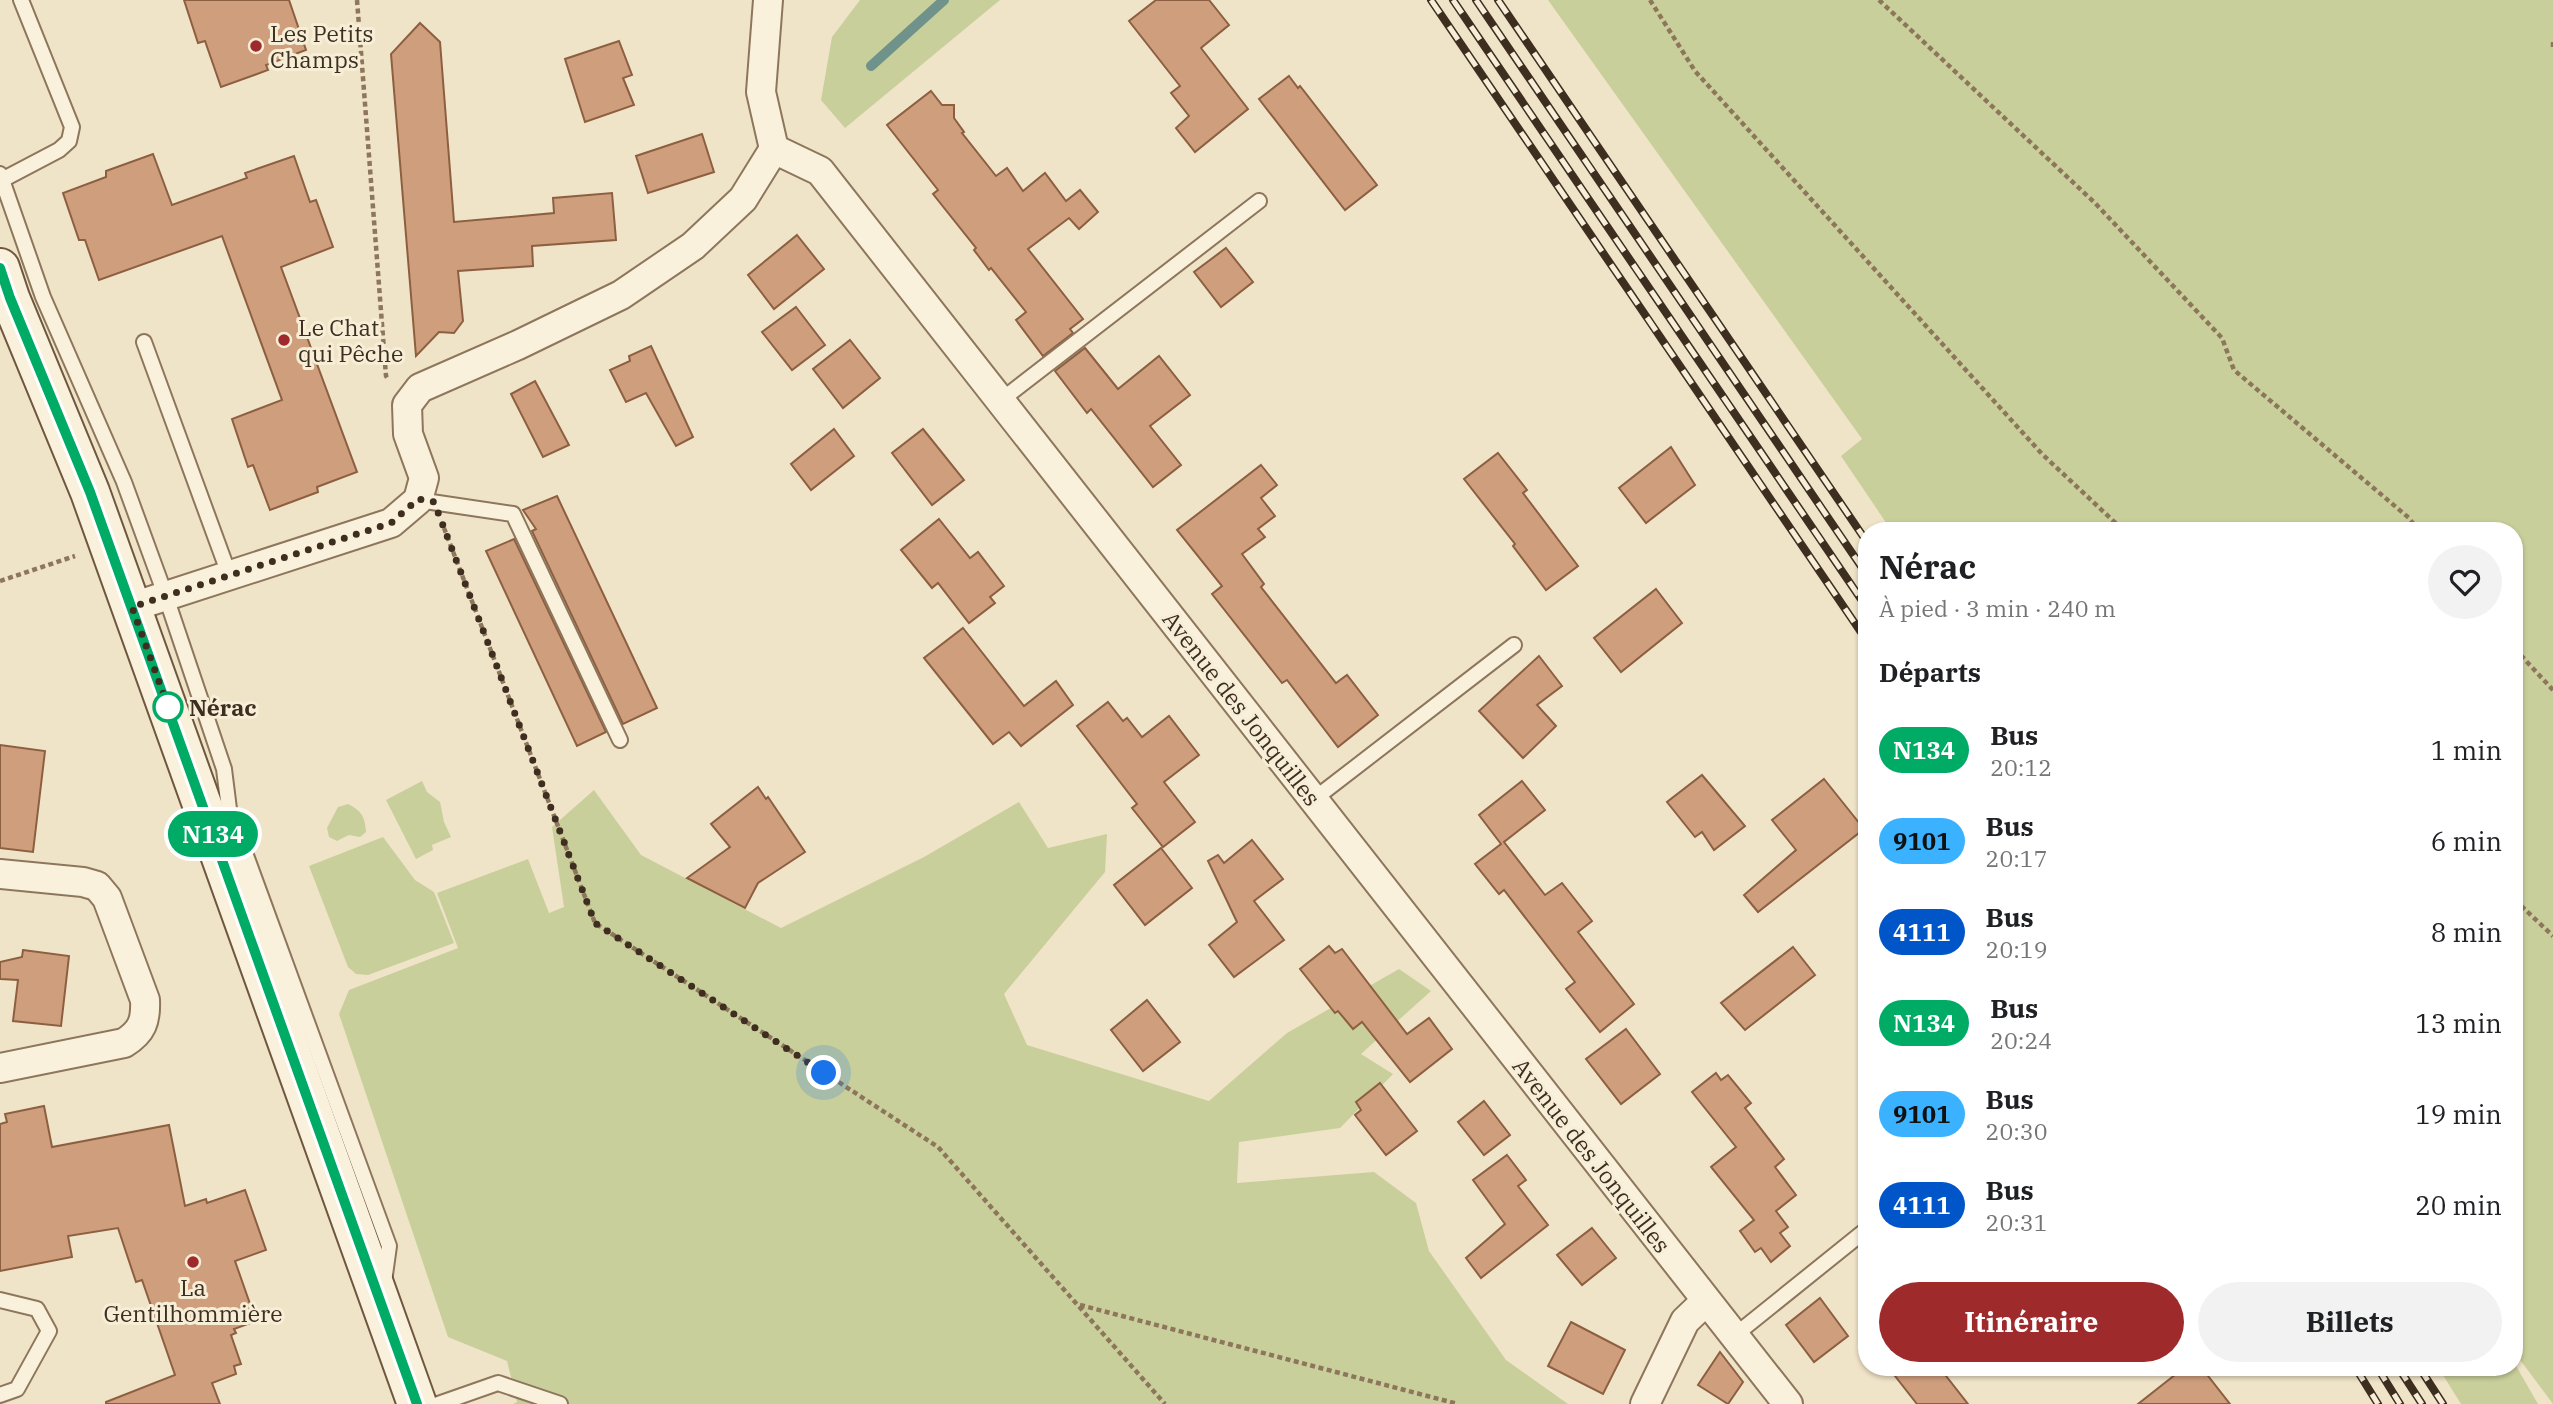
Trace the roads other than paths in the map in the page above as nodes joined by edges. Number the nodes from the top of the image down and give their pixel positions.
1 (21, 0) edge
2 (768, 0) edge
3 (774, 149) junction
4 (1, 178) edge
5 (1259, 201) dead end
6 (0, 268) edge
7 (144, 342) dead end
8 (1000, 401) junction
9 (426, 501) junction
10 (230, 577) junction
11 (149, 602) junction
12 (1514, 645) dead end
13 (620, 740) dead end
14 (1313, 800) junction
15 (0, 873) edge
16 (0, 1068) edge
17 (1858, 1236) edge
18 (0, 1300) edge
19 (1706, 1301) junction
20 (1734, 1336) junction
21 (0, 1395) edge
22 (417, 1404) edge
23 (438, 1404) edge
24 (560, 1404) edge
25 (1645, 1404) edge
26 (1788, 1404) edge

1 - 4 lane
2 - 3 street
3 - 8 street, Avenue des Jonquilles
3 - 9 street
4 - 11 lane
5 - 8 lane
6 - 11 main road
7 - 10 lane
8 - 14 street, Avenue des Jonquilles
9 - 10 street
9 - 13 lane
10 - 11 street
11 - 22 main road
12 - 14 lane
14 - 19 street, Avenue des Jonquilles
15 - 16 street
17 - 20 lane
18 - 21 lane
19 - 20 street, Avenue des Jonquilles
19 - 25 street
20 - 26 street, Avenue des Jonquilles
23 - 24 lane

